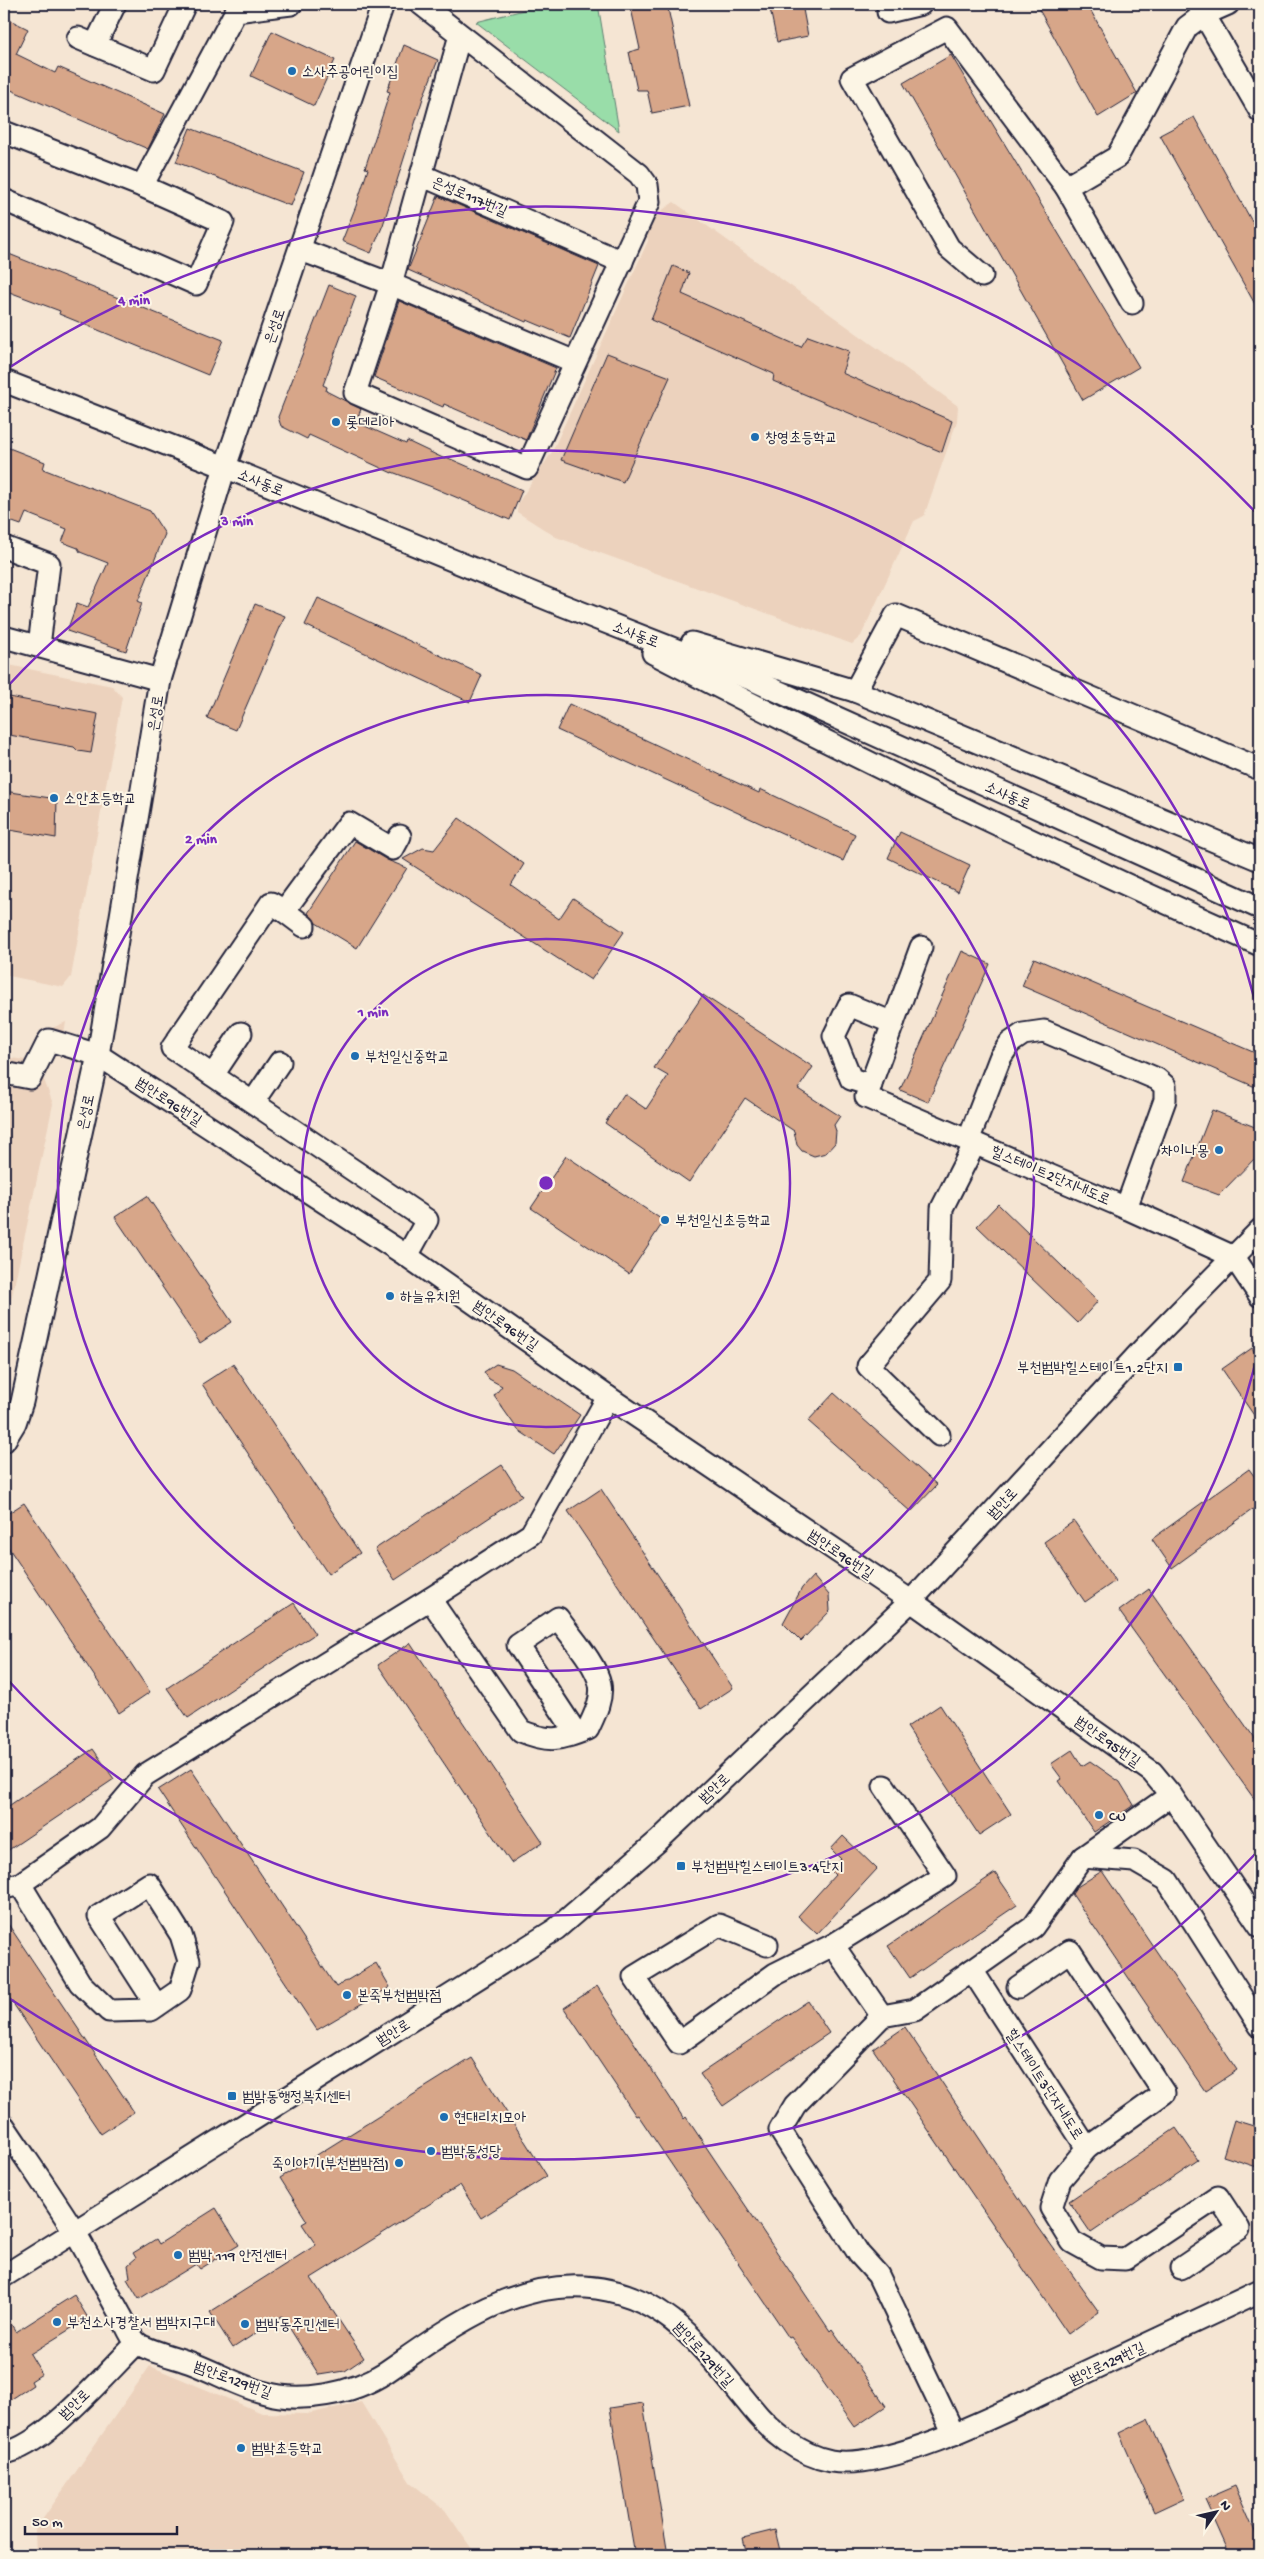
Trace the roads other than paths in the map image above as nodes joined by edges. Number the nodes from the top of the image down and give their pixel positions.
1 (115, 4) edge
2 (185, 4) edge
3 (291, 4) edge
4 (383, 4) edge
5 (421, 4) edge
6 (889, 4) edge
7 (921, 4) edge
8 (1228, 4) edge
9 (231, 6) edge
10 (1200, 9) edge
11 (460, 35) junction
12 (1260, 111) edge
13 (4, 132) edge
14 (421, 175) junction
15 (142, 186) junction
16 (1066, 187) junction
17 (4, 200) edge
18 (649, 202) junction
19 (658, 222) dead end
20 (301, 250) junction
21 (622, 262) junction
22 (982, 276) dead end
23 (391, 284) junction
24 (1132, 303) dead end
25 (575, 362) junction
26 (4, 381) edge
27 (225, 467) junction
28 (4, 547) edge
29 (557, 603) junction
30 (4, 637) edge
31 (39, 646) junction
32 (160, 680) junction
33 (855, 690) junction
34 (1260, 769) edge
35 (400, 836) dead end
36 (1260, 860) edge
37 (1260, 908) edge
38 (284, 910) junction
39 (304, 926) dead end
40 (1260, 945) edge
41 (921, 947) dead end
42 (893, 1023) junction
43 (241, 1033) dead end
44 (98, 1055) junction
45 (280, 1062) dead end
46 (4, 1073) edge
47 (213, 1075) junction
48 (871, 1085) junction
49 (252, 1102) junction
50 (972, 1142) junction
51 (1126, 1208) junction
52 (1260, 1230) edge
53 (408, 1256) junction
54 (1234, 1257) junction
55 (1260, 1296) edge
56 (608, 1397) junction
57 (939, 1435) dead end
58 (4, 1441) edge
59 (430, 1599) junction
60 (911, 1601) junction
61 (576, 1733) junction
62 (884, 1786) dead end
63 (1171, 1795) junction
64 (1083, 1857) junction
65 (12, 1886) edge
66 (1260, 1926) edge
67 (767, 1945) dead end
68 (833, 1945) junction
69 (972, 1970) junction
70 (1018, 1987) dead end
71 (157, 2006) junction
72 (882, 2016) junction
73 (1260, 2026) edge
74 (4, 2126) edge
75 (1087, 2148) junction
76 (75, 2233) junction
77 (1181, 2268) dead end
78 (4, 2276) edge
79 (1260, 2291) edge
80 (136, 2343) junction
81 (954, 2434) junction
82 (4, 2453) edge

1 - 2 street
3 - 9 street
4 - 20 street, 은성로
5 - 11 street
6 - 7 street
8 - 10 street
9 - 15 street
10 - 12 street
10 - 16 street
11 - 14 street
11 - 18 street
13 - 15 street
14 - 21 street, 은성로117번길
14 - 23 street, 은성로117번길
15 - 17 street
16 - 22 street
16 - 24 street
18 - 19 street
18 - 21 street
20 - 23 street
20 - 27 street, 은성로
21 - 25 street
23 - 25 street
23 - 25 street, 은성로117번길
26 - 27 street, 소사동로
27 - 29 street, 소사동로
27 - 32 street, 은성로
28 - 31 street
29 - 33 street
29 - 37 street, 소사동로
29 - 40 street
30 - 31 street
31 - 32 street
32 - 44 street, 은성로
33 - 34 street
33 - 36 street
35 - 38 street
38 - 39 street
38 - 47 street
41 - 42 street
42 - 48 street
42 - 48 street
43 - 47 street
44 - 46 street, 범안로96번길
44 - 53 street, 범안로96번길
44 - 58 street, 은성로
45 - 49 street
47 - 49 street
48 - 50 street, 힐스테이트2단지내도로
49 - 53 street
50 - 51 street, 힐스테이트2단지내도로
50 - 51 street, 힐스테이트2단지내도로
50 - 57 street, 힐스테이트2단지내도로
51 - 54 street, 힐스테이트2단지내도로
52 - 54 street, 범안로
53 - 56 street, 범안로96번길
54 - 55 street
54 - 60 street, 범안로
56 - 59 street
56 - 60 street, 범안로96번길
59 - 61 street
59 - 65 street
60 - 63 street, 범안로95번길
60 - 76 street, 범안로
61 - 61 street
62 - 68 street
63 - 64 street
63 - 66 street, 범안로95번길
64 - 69 street
64 - 73 street
65 - 71 street
67 - 68 street
68 - 72 street
69 - 72 street
69 - 75 street, 힐스테이트3단지내도로
70 - 75 street, 힐스테이트3단지내도로
71 - 71 street
72 - 81 street
74 - 76 street
75 - 77 street
76 - 78 street, 범안로
76 - 80 street
79 - 81 street, 범안로129번길
80 - 81 street, 범안로129번길
80 - 82 street, 범안로

